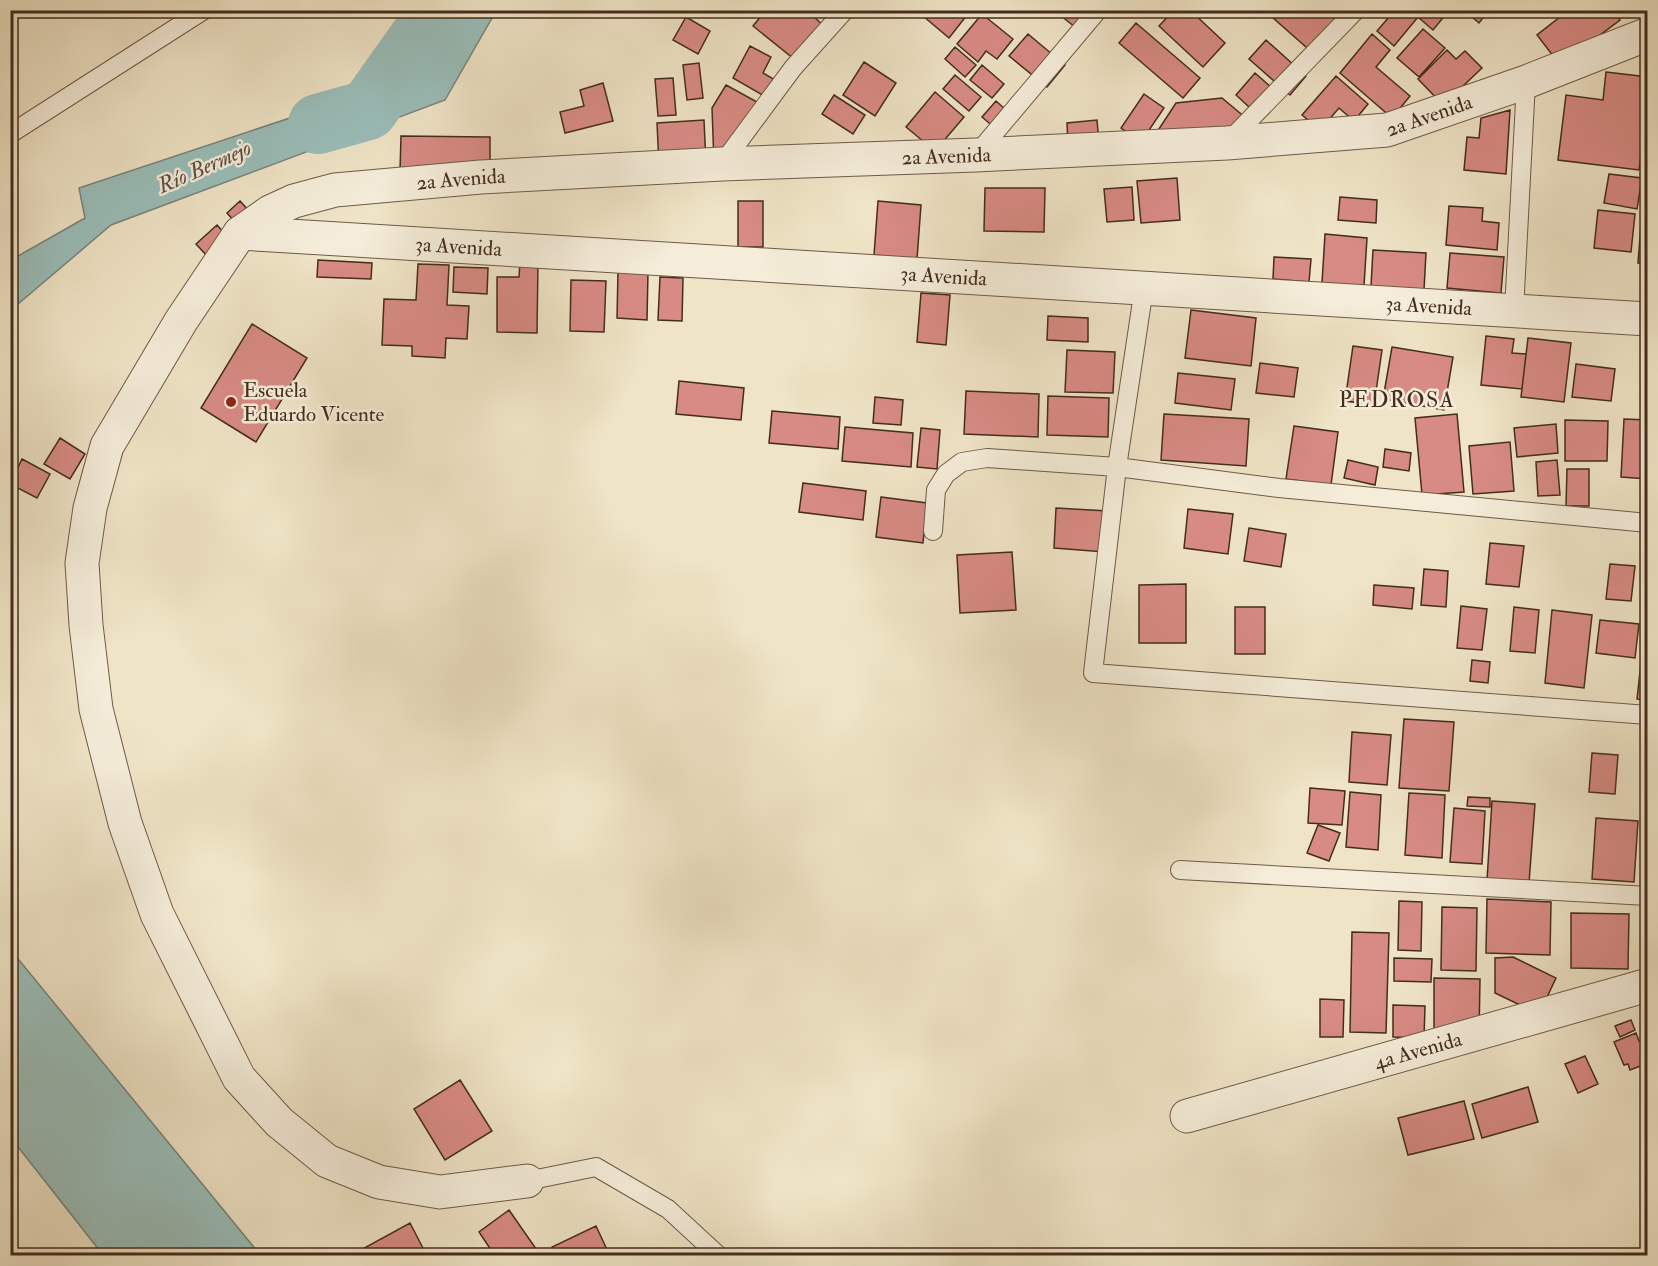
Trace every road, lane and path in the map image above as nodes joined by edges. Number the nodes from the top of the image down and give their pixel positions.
1 (204, 10) edge
2 (846, 10) edge
3 (1098, 10) edge
4 (1356, 10) edge
5 (1637, 10) edge
6 (1647, 20) edge
7 (1647, 34) edge
8 (1526, 82) junction
9 (10, 134) edge
10 (1227, 143) junction
11 (976, 155) junction
12 (723, 164) junction
13 (240, 233) junction
14 (1144, 288) junction
15 (1514, 310) junction
16 (1647, 319) edge
17 (1117, 467) junction
18 (1647, 523) edge
19 (933, 531) dead end
20 (1647, 715) edge
21 (1180, 870) dead end
22 (1647, 896) edge
23 (1647, 985) edge
24 (1187, 1116) dead end
25 (527, 1181) joint
26 (719, 1256) edge

1 - 9 lane
2 - 12 lane
3 - 11 lane
4 - 10 lane
5 - 6 street
7 - 8 street, 2a Avenida
8 - 10 street, 2a Avenida
8 - 15 lane
10 - 11 street, 2a Avenida
11 - 12 street, 2a Avenida
12 - 13 street, 2a Avenida
13 - 14 street, 3a Avenida
13 - 25 street
14 - 15 street, 3a Avenida
14 - 17 lane
15 - 16 street, 3a Avenida
17 - 18 lane
17 - 19 lane
17 - 20 lane
21 - 22 lane
23 - 24 street, 4a Avenida
25 - 26 lane

